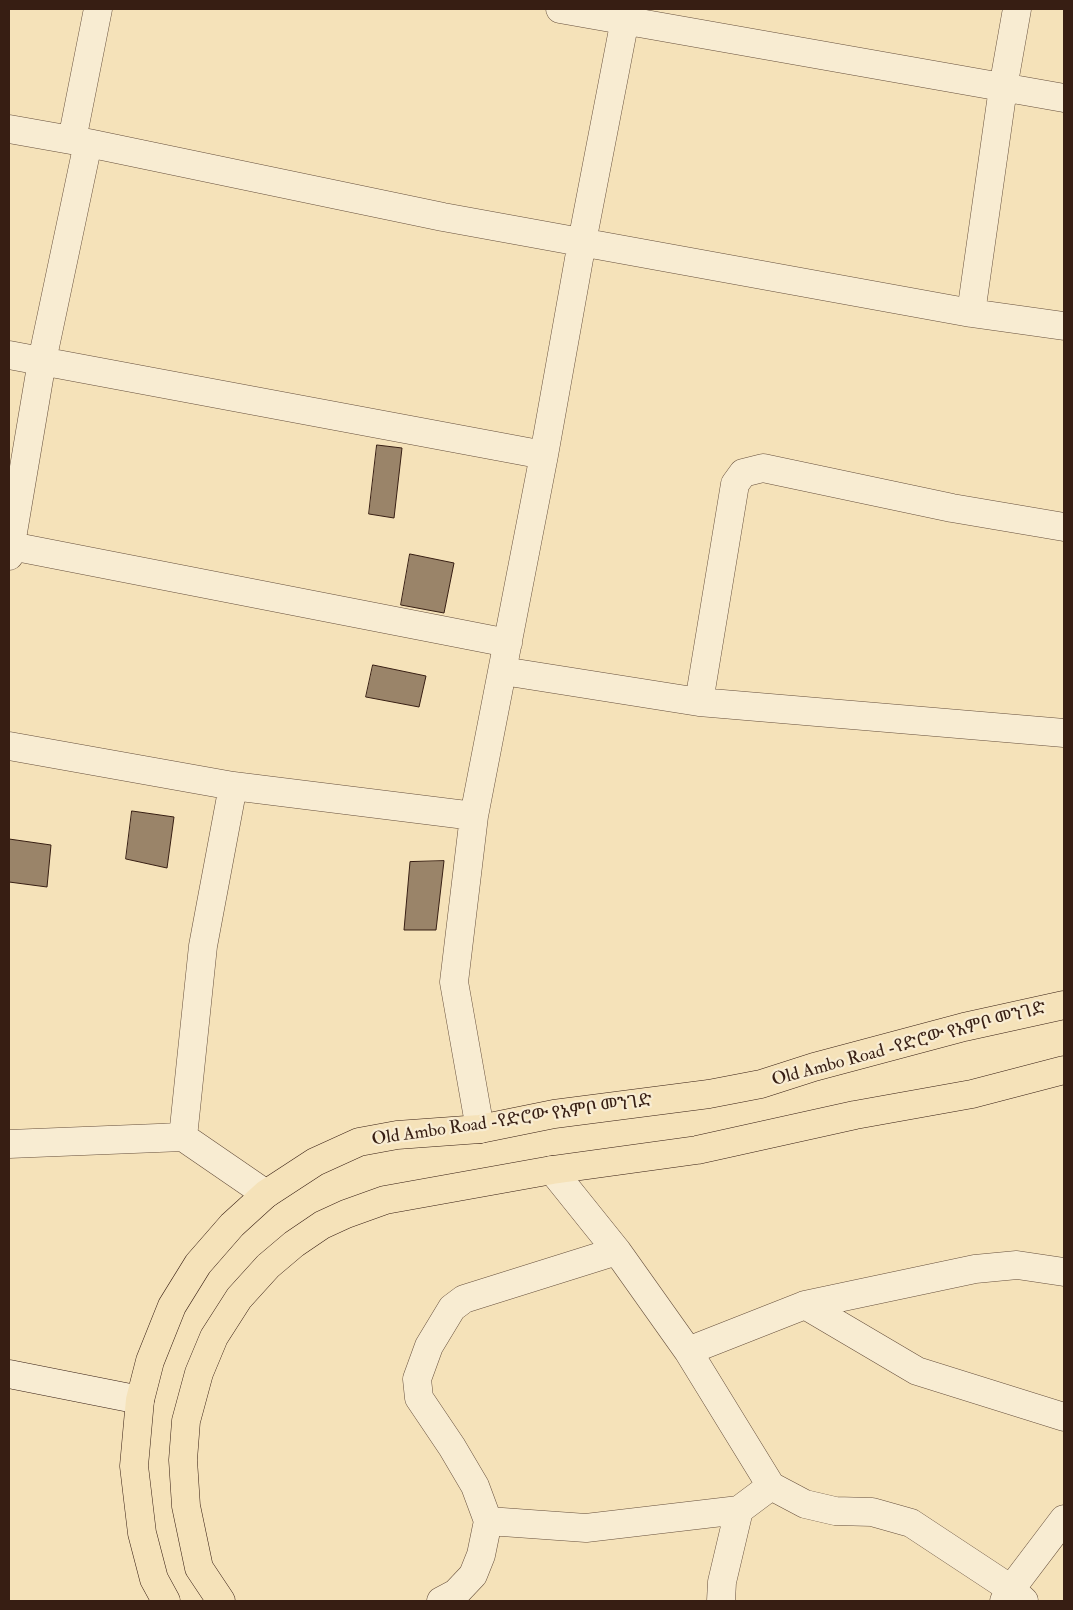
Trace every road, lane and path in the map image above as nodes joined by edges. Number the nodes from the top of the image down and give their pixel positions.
1 (98, 9) edge
2 (560, 9) edge
3 (1017, 9) edge
4 (626, 15) edge
5 (1003, 88) junction
6 (1064, 98) edge
7 (9, 129) edge
8 (80, 142) junction
9 (582, 242) junction
10 (971, 313) junction
11 (1064, 326) edge
12 (9, 355) edge
13 (42, 361) junction
14 (544, 455) junction
15 (1064, 527) edge
16 (10, 551) edge
17 (508, 643) junction
18 (503, 671) junction
19 (699, 702) junction
20 (1064, 733) edge
21 (9, 746) edge
22 (233, 786) junction
23 (474, 816) junction
24 (1064, 1005) edge
25 (1064, 1070) edge
26 (480, 1129) junction
27 (183, 1137) junction
28 (9, 1144) edge
29 (552, 1170) junction
30 (266, 1194) junction
31 (617, 1251) junction
32 (1064, 1272) edge
33 (805, 1305) junction
34 (688, 1352) junction
35 (9, 1374) edge
36 (140, 1400) junction
37 (1064, 1417) edge
38 (771, 1486) junction
39 (739, 1510) junction
40 (1064, 1519) edge
41 (488, 1521) junction
42 (1013, 1597) edge
43 (166, 1601) edge
44 (221, 1601) edge
45 (441, 1601) edge
46 (721, 1601) edge

1 - 8 street
2 - 4 street
3 - 5 street
4 - 5 street
4 - 9 street
5 - 6 street
5 - 10 street
7 - 8 street
8 - 9 street
8 - 13 street
9 - 10 street
9 - 14 street
10 - 11 street
12 - 13 street
13 - 14 street
13 - 16 street
14 - 17 street
15 - 19 street
16 - 17 street
17 - 18 street
18 - 19 street
18 - 23 street
19 - 20 street
21 - 22 street
22 - 23 street
22 - 27 street
23 - 26 street
24 - 26 main road, Old Ambo Road -የድሮው የአምቦ መንገድ
25 - 29 main road
26 - 30 main road, Old Ambo Road -የድሮው የአምቦ መንገድ
27 - 28 street
27 - 30 street
29 - 31 street
29 - 44 main road
30 - 36 main road, Old Ambo Road -የድሮው የአምቦ መንገድ
31 - 34 street
31 - 41 street
32 - 33 street
33 - 34 street
33 - 37 street
34 - 38 street
35 - 36 street
36 - 43 main road, Old Ambo Road -የድሮው የአምቦ መንገድ
38 - 39 street
38 - 42 street
39 - 41 street
39 - 46 street
40 - 42 street
41 - 45 street

